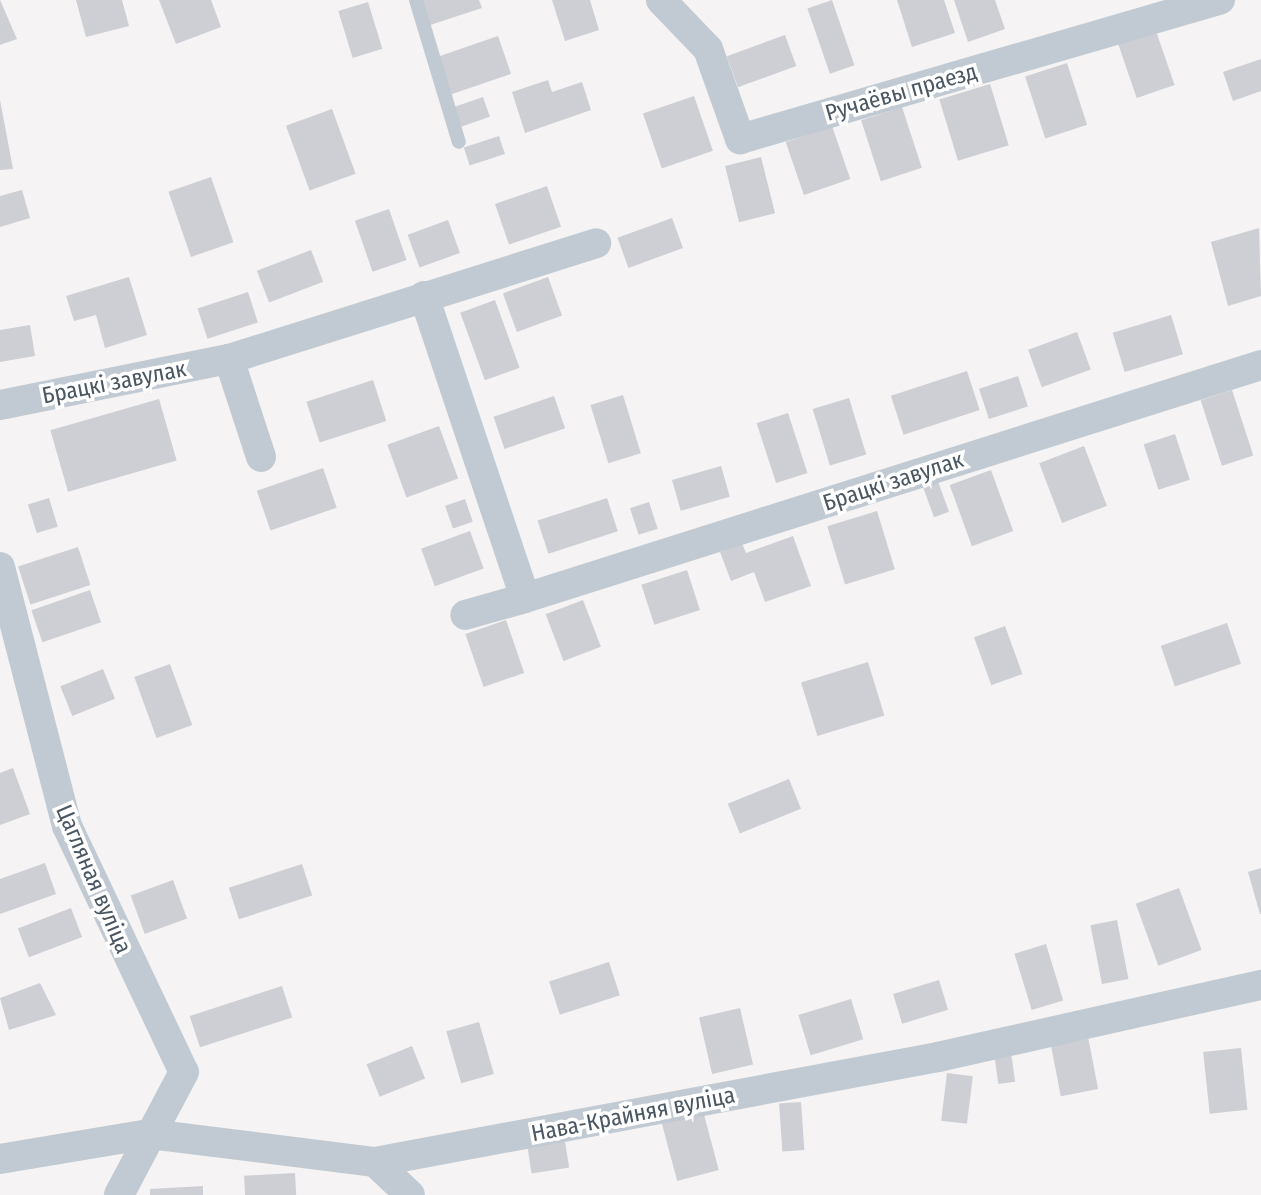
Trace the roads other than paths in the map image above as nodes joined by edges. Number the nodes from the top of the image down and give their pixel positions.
1 (416, 0) edge
2 (661, 0) edge
3 (1220, 0) edge
4 (1154, 9) edge
5 (459, 142) dead end
6 (596, 243) dead end
7 (424, 296) junction
8 (229, 359) junction
9 (1261, 365) edge
10 (0, 405) edge
11 (261, 457) dead end
12 (0, 567) edge
13 (525, 598) junction
14 (466, 615) dead end
15 (1261, 985) edge
16 (150, 1134) junction
17 (0, 1159) edge
18 (375, 1162) junction
19 (119, 1195) edge
20 (410, 1195) edge

1 - 5 lane
2 - 4 street, Ручаёвы праезд
3 - 4 street, Ручаёвы праезд
6 - 7 street, Брацкі завулак
7 - 8 street, Брацкі завулак
7 - 13 street
8 - 10 street, Брацкі завулак
8 - 11 street
9 - 13 street, Брацкі завулак
12 - 16 street, Цагляная вуліца
13 - 14 street, Брацкі завулак
15 - 18 street, Нава-Крайняя вуліца
16 - 17 street, Нава-Крайняя вуліца
16 - 18 street, Нава-Крайняя вуліца
16 - 19 street
18 - 20 street

